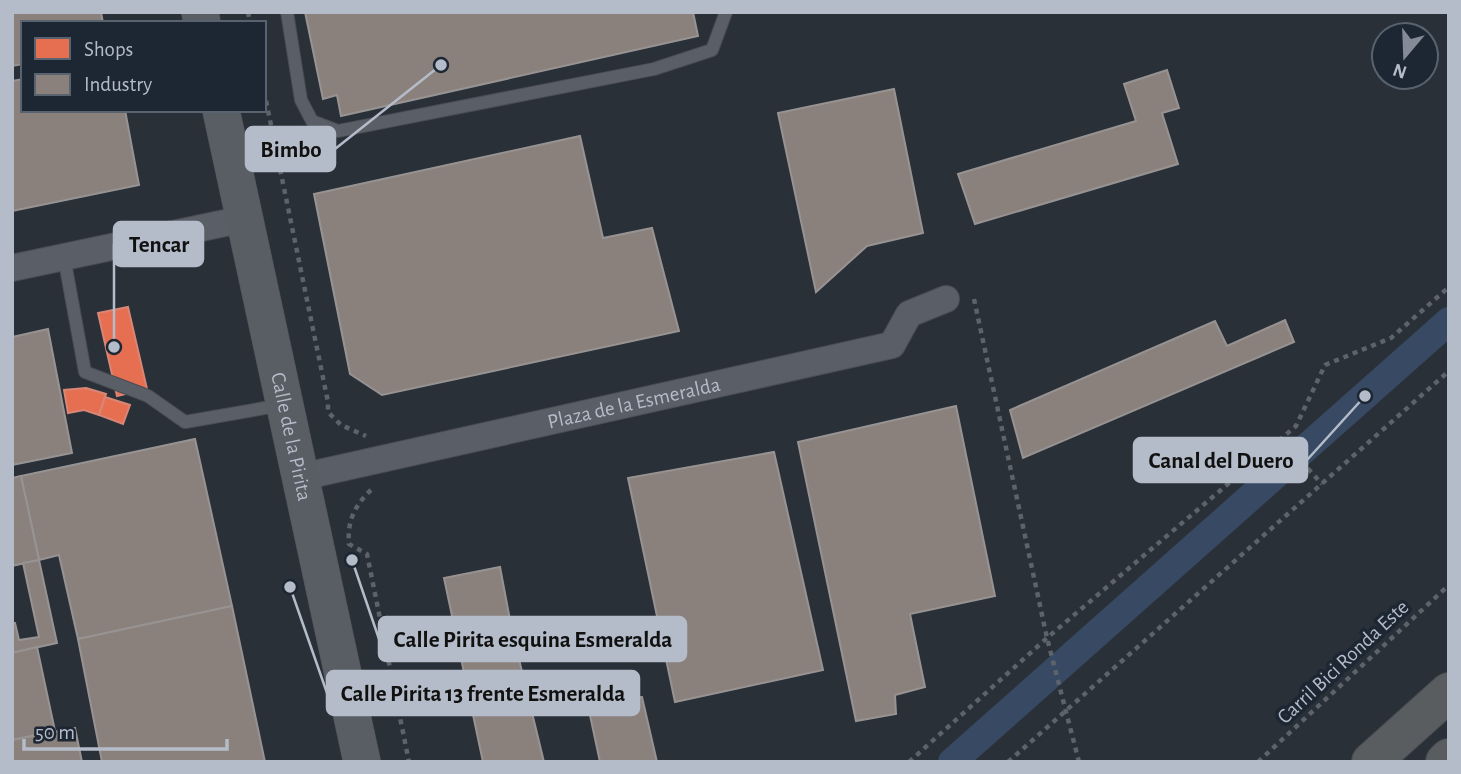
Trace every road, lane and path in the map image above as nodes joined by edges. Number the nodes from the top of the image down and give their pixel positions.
1 (287, 12) edge
2 (726, 12) edge
3 (266, 101) edge
4 (221, 112) edge
5 (244, 219) junction
6 (64, 257) junction
7 (12, 268) edge
8 (1449, 287) edge
9 (946, 299) joint
10 (1449, 372) edge
11 (285, 405) junction
12 (366, 436) dead end
13 (1281, 439) junction
14 (301, 477) junction
15 (1322, 484) junction
16 (376, 485) dead end
17 (1449, 585) edge
18 (1047, 638) junction
19 (1449, 692) edge
20 (1066, 711) junction
21 (362, 762) edge
22 (409, 762) edge
23 (909, 762) edge
24 (1008, 762) edge
25 (1079, 762) edge
26 (1258, 762) edge
27 (1371, 762) edge

1 - 2 lane
3 - 12 path
4 - 5 street, Calle de la Pirita
5 - 6 street
5 - 11 street, Calle de la Pirita
6 - 7 street
6 - 11 lane
8 - 13 path
9 - 14 street, Plaza de la Esmeralda
9 - 18 path
10 - 15 path
11 - 14 street, Calle de la Pirita
13 - 15 path
13 - 18 path
14 - 21 street, Calle de la Pirita
15 - 20 path
16 - 22 path
17 - 26 path, Carril Bici Ronda Este
18 - 20 path
18 - 23 path
19 - 27 highway
20 - 24 path
20 - 25 path

